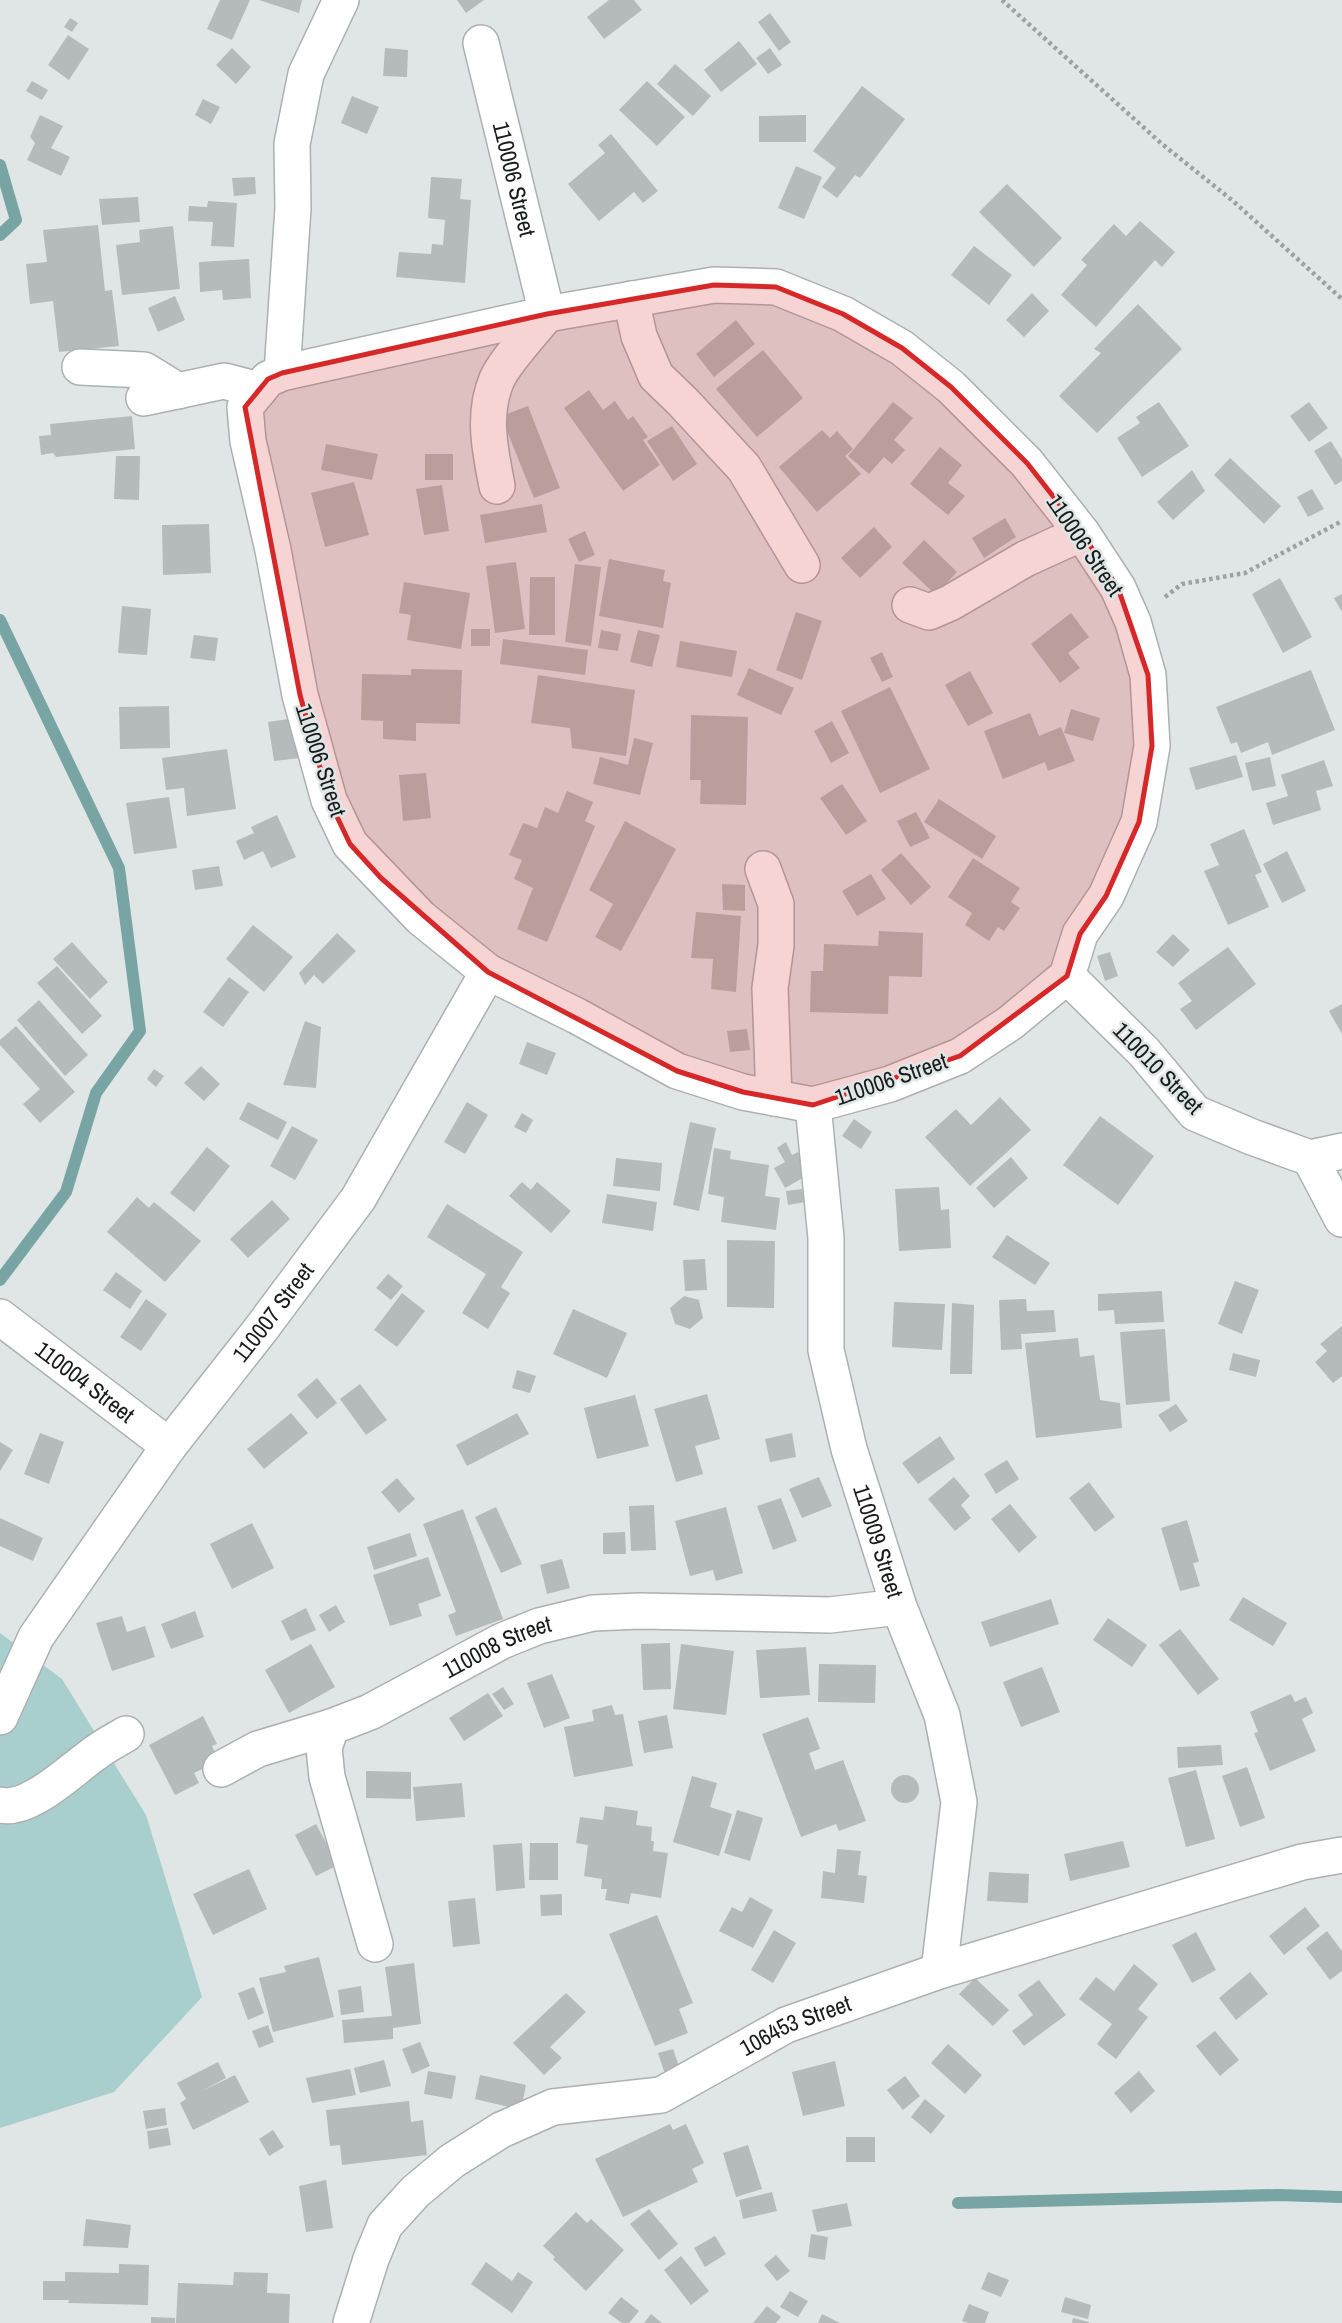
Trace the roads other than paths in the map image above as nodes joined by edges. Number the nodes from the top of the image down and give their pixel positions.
1 (341, 0) edge
2 (481, 43) dead end
3 (631, 299) junction
4 (547, 314) junction
5 (80, 367) dead end
6 (271, 382) junction
7 (178, 391) junction
8 (144, 398) dead end
9 (497, 486) dead end
10 (1082, 533) junction
11 (802, 565) dead end
12 (910, 605) dead end
13 (763, 869) dead end
14 (488, 972) junction
15 (1067, 976) junction
16 (774, 1098) junction
17 (813, 1105) junction
18 (1326, 1154) edge
19 (1342, 1219) edge
20 (0, 1317) edge
21 (169, 1446) junction
22 (899, 1607) junction
23 (0, 1717) edge
24 (331, 1727) junction
25 (126, 1734) dead end
26 (221, 1769) dead end
27 (0, 1805) edge
28 (1342, 1855) edge
29 (375, 1944) dead end
30 (939, 1971) junction
31 (351, 2323) edge

1 - 6 street
2 - 4 street, 110006 Street
3 - 4 street, 110006 Street
3 - 10 street, 110006 Street
3 - 11 street
4 - 6 street, 110006 Street
4 - 9 street
5 - 7 street
6 - 7 street
6 - 14 street, 110006 Street
7 - 8 street
10 - 12 street
10 - 15 street, 110006 Street
13 - 16 street
14 - 16 street, 110006 Street
14 - 21 street, 110007 Street
15 - 17 street, 110006 Street
15 - 18 street, 110010 Street
16 - 17 street, 110006 Street
17 - 22 street, 110009 Street
18 - 19 street
20 - 21 street, 110004 Street
21 - 23 street, 110007 Street
22 - 24 street, 110008 Street
22 - 30 street, 110009 Street
24 - 26 street, 110008 Street
24 - 29 street
25 - 27 street
28 - 30 street, 106453 Street
30 - 31 street, 106453 Street

